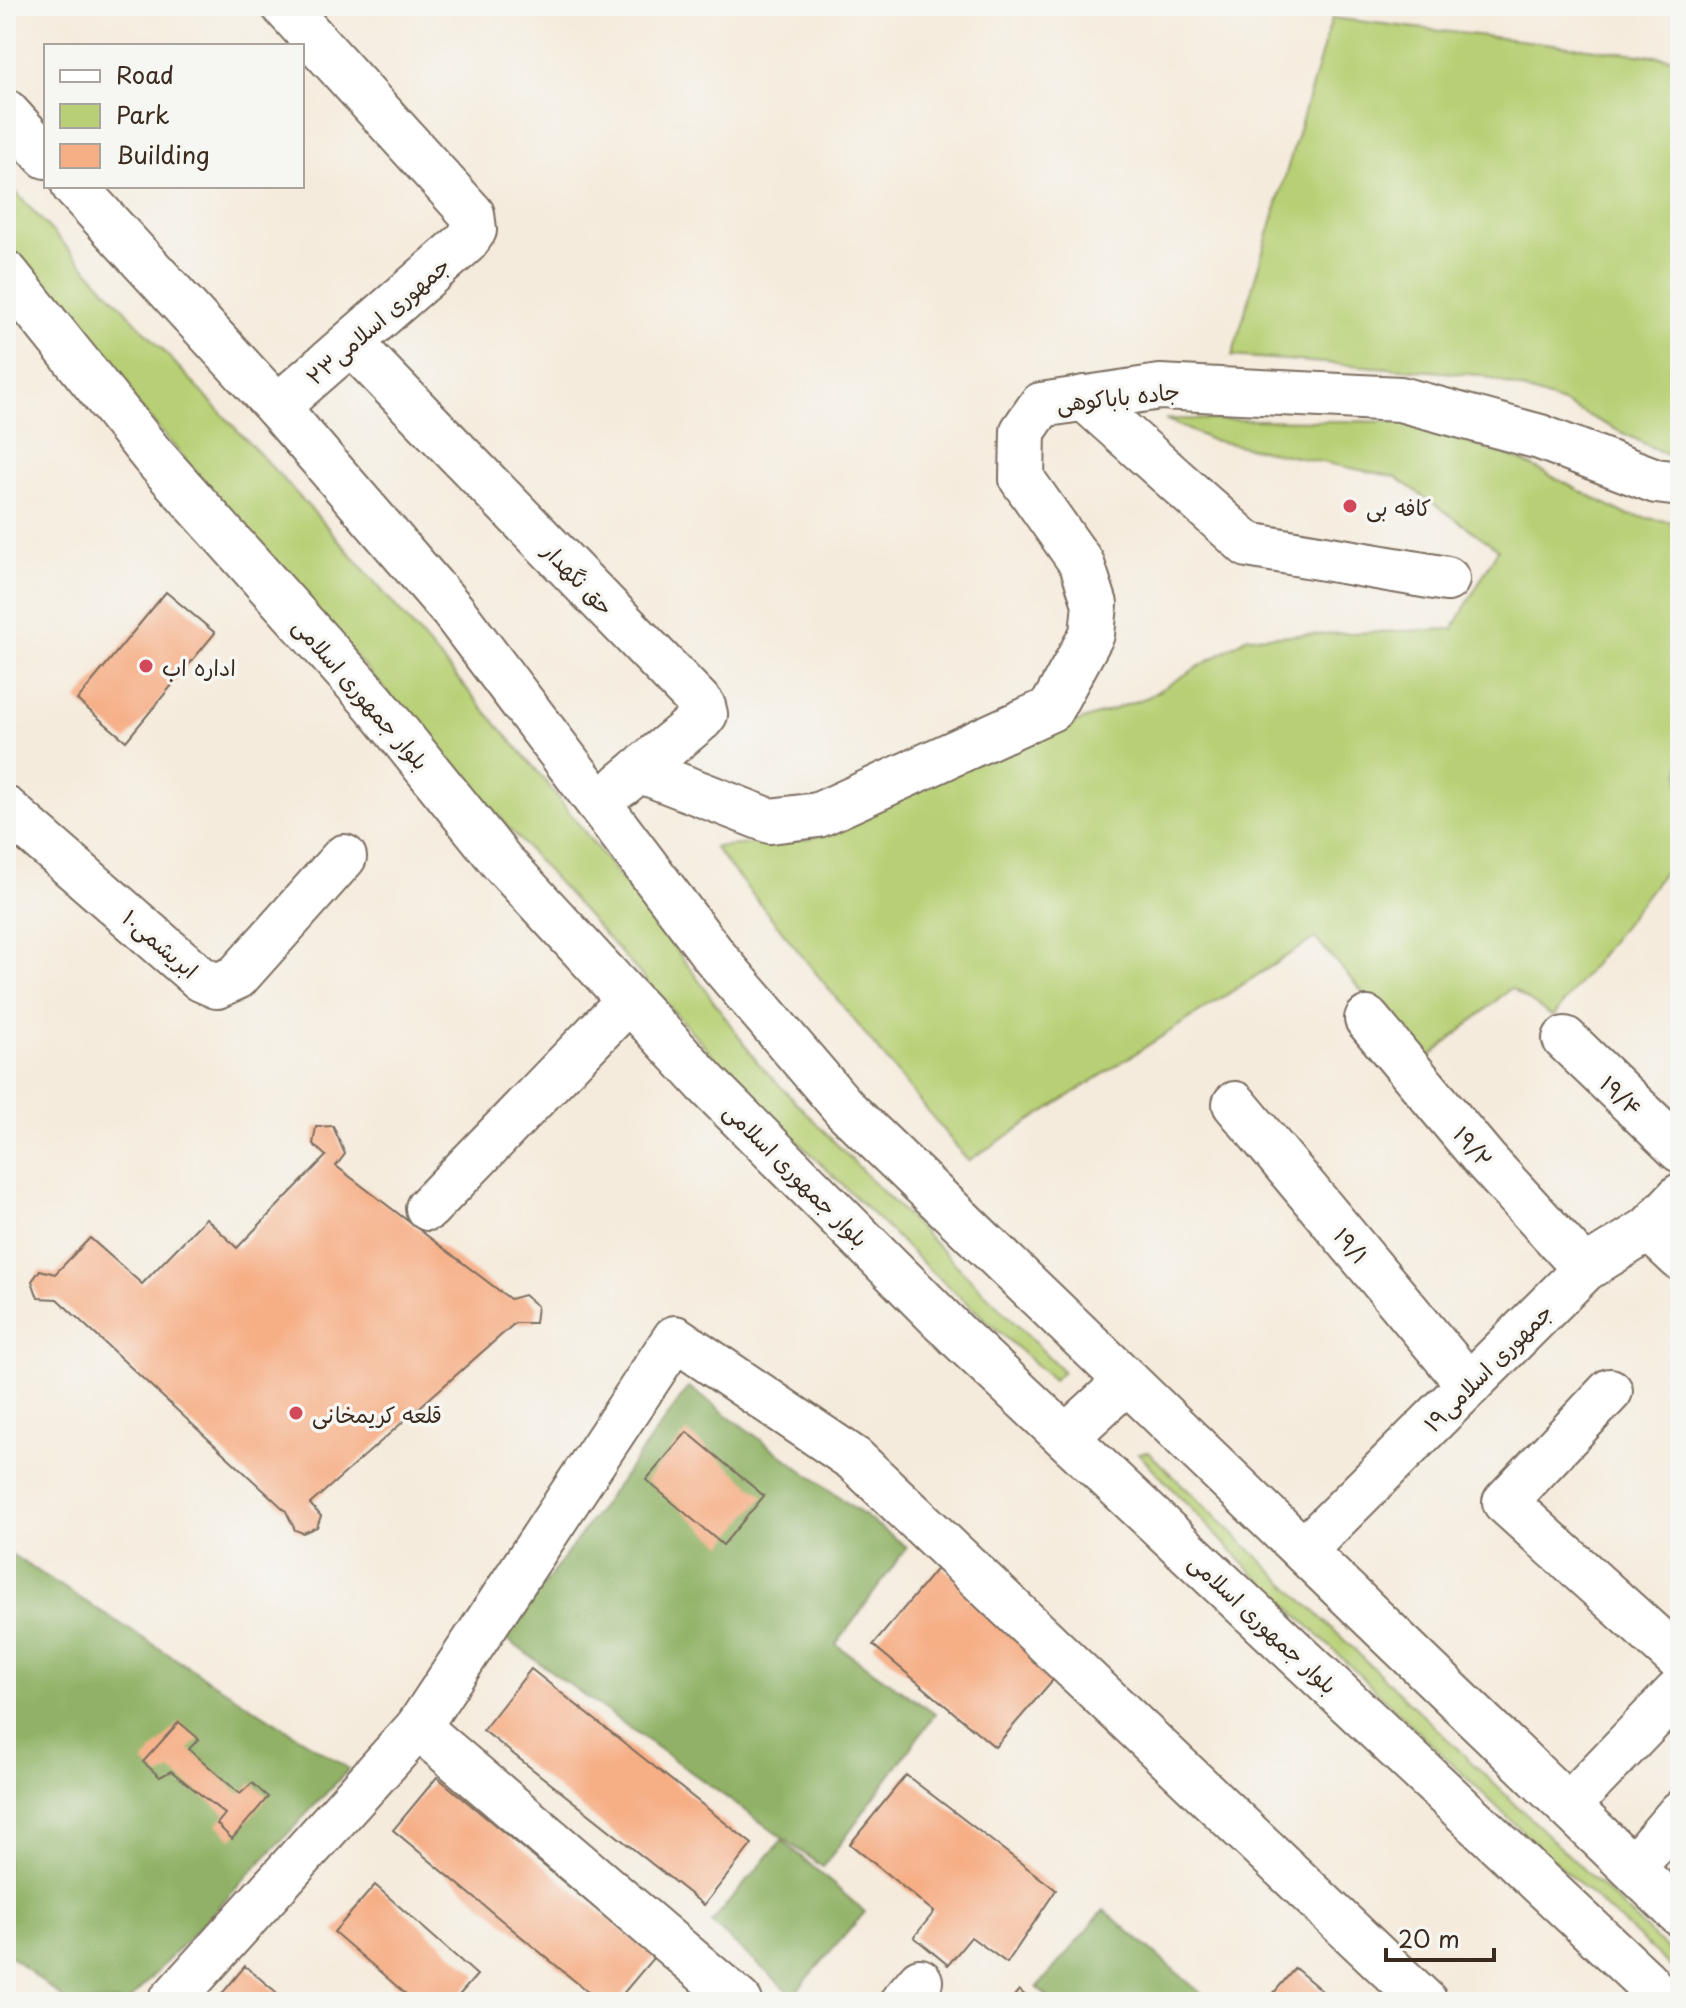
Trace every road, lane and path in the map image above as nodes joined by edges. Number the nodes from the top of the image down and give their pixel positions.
1 (284, 6) edge
2 (6, 112) edge
3 (44, 154) edge
4 (76, 188) edge
5 (6, 273) edge
6 (352, 344) junction
7 (1084, 398) junction
8 (277, 407) junction
9 (1680, 484) edge
10 (1447, 579) dead end
11 (639, 770) junction
12 (597, 804) junction
13 (6, 809) edge
14 (344, 857) dead end
15 (629, 1000) junction
16 (1367, 1019) dead end
17 (1565, 1039) dead end
18 (1235, 1104) dead end
19 (1680, 1150) edge
20 (1680, 1196) edge
21 (428, 1208) dead end
22 (1665, 1244) edge
23 (1585, 1269) junction
24 (1126, 1382) junction
25 (1469, 1385) junction
26 (1610, 1391) dead end
27 (1066, 1437) junction
28 (1304, 1550) junction
29 (1680, 1660) edge
30 (1680, 1689) edge
31 (418, 1727) junction
32 (1568, 1806) junction
33 (1680, 1813) edge
34 (1633, 1868) junction
35 (1680, 1914) edge
36 (170, 2002) edge
37 (740, 2002) edge
38 (1425, 2002) edge
39 (1663, 2002) edge

1 - 6 street, جمهوری اسلامی۲۳
2 - 3 street
4 - 8 street
5 - 15 street, بلوار جمهوری اسلامی
6 - 8 street, جمهوری اسلامی۲۳
6 - 11 street, حق نگهدار
7 - 9 street, جاده باباکوهی
7 - 10 street
7 - 11 street, جاده باباکوهی
8 - 12 street
11 - 12 street, حق نگهدار
12 - 24 street
13 - 14 street, ابریشمی۱۰
15 - 21 street
15 - 27 street, بلوار جمهوری اسلامی
16 - 23 street, ۱۹/۲
17 - 19 street, ۱۹/۴
18 - 25 street, ۱۹/۱
20 - 22 street, جمهوری اسلامی۱۹
22 - 23 street, جمهوری اسلامی۱۹
23 - 25 street, جمهوری اسلامی۱۹
24 - 27 street
24 - 28 street
25 - 28 street, جمهوری اسلامی۱۹
26 - 29 street
27 - 39 street, بلوار جمهوری اسلامی
28 - 32 street
30 - 32 street
31 - 36 street
31 - 37 street
31 - 38 street
32 - 34 street
33 - 34 street
34 - 35 street

